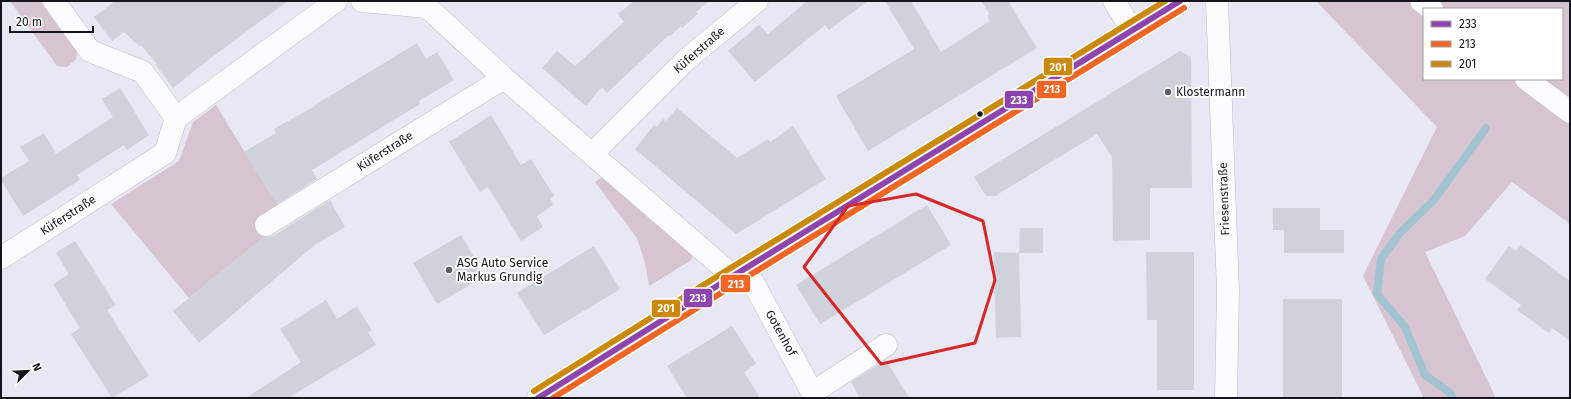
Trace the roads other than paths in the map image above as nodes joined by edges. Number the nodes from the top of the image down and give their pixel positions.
1 (54, 1) edge
2 (336, 1) edge
3 (362, 1) edge
4 (757, 1) edge
5 (1114, 1) edge
6 (1180, 1) edge
7 (1217, 1) edge
8 (1421, 1) edge
9 (1431, 8) edge
10 (1132, 30) junction
11 (504, 78) junction
12 (1527, 80) edge
13 (1570, 112) edge
14 (176, 118) junction
15 (592, 154) junction
16 (266, 224) dead end
17 (1, 258) edge
18 (739, 272) junction
19 (886, 346) dead end
20 (814, 395) edge
21 (538, 398) edge
22 (1226, 398) edge

1 - 14 street
2 - 14 street
3 - 11 street
4 - 15 street, Küferstraße
5 - 10 street
6 - 10 street
7 - 22 street, Friesenstraße
8 - 9 street
10 - 18 street
11 - 15 street
11 - 16 street, Küferstraße
12 - 13 street
14 - 17 street, Küferstraße
15 - 18 street
18 - 20 street, Gotenhof
18 - 21 street
19 - 20 street

